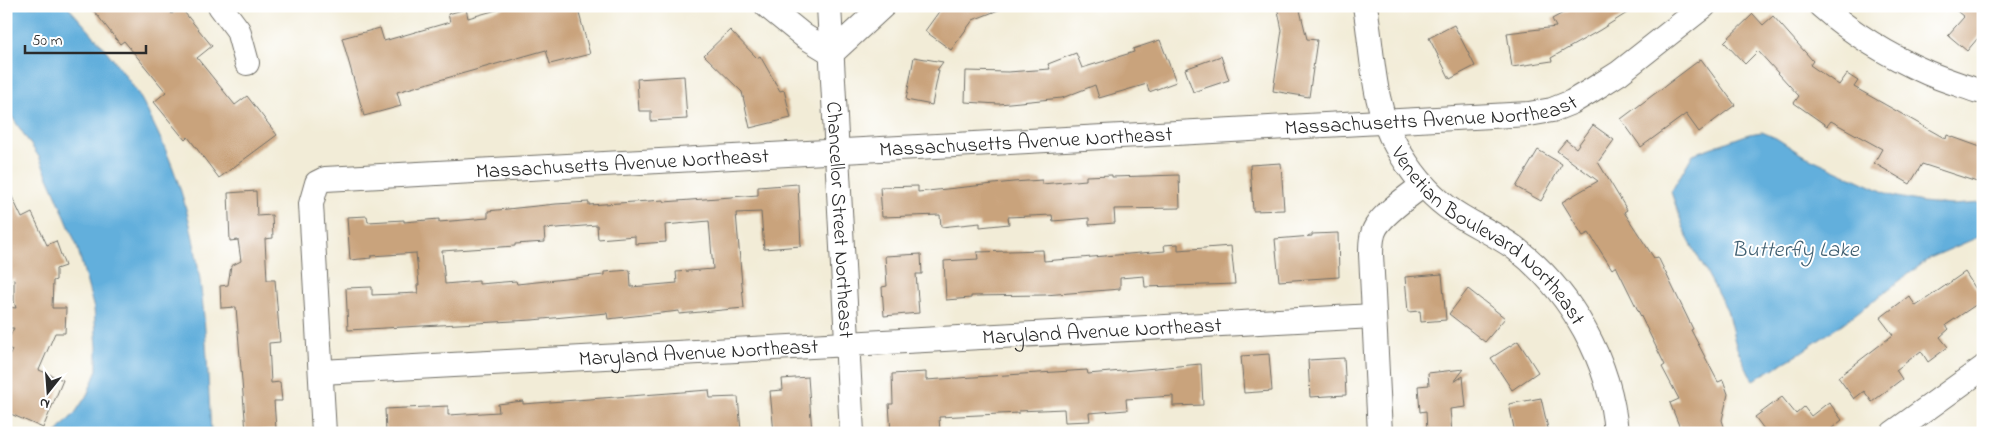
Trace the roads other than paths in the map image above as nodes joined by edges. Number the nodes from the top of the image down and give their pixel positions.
1 (220, 6) edge
2 (767, 6) edge
3 (829, 6) edge
4 (883, 6) edge
5 (1365, 6) edge
6 (1381, 6) edge
7 (1704, 6) edge
8 (1821, 6) edge
9 (1371, 43) junction
10 (832, 53) junction
11 (247, 63) dead end
12 (1978, 91) dead end
13 (1384, 121) junction
14 (838, 151) junction
15 (1423, 185) junction
16 (1374, 316) junction
17 (847, 344) junction
18 (1983, 368) edge
19 (321, 372) junction
20 (324, 433) edge
21 (852, 433) edge
22 (1380, 433) edge
23 (1616, 433) edge
24 (1893, 433) edge

1 - 11 street
2 - 10 street
3 - 10 street, Chancellor Street Northeast
4 - 10 street
5 - 9 street, Venetian Boulevard Northeast
6 - 9 street
7 - 13 street, Massachusetts Avenue Northeast
8 - 12 street
9 - 13 street, Venetian Boulevard Northeast
10 - 14 street, Chancellor Street Northeast
13 - 14 street, Massachusetts Avenue Northeast
13 - 15 street, Venetian Boulevard Northeast
14 - 17 street, Chancellor Street Northeast
14 - 19 street, Massachusetts Avenue Northeast
15 - 16 street
15 - 23 street, Venetian Boulevard Northeast
16 - 17 street, Maryland Avenue Northeast
16 - 22 street
17 - 19 street, Maryland Avenue Northeast
17 - 21 street, Chancellor Street Northeast
18 - 24 street
19 - 20 street

